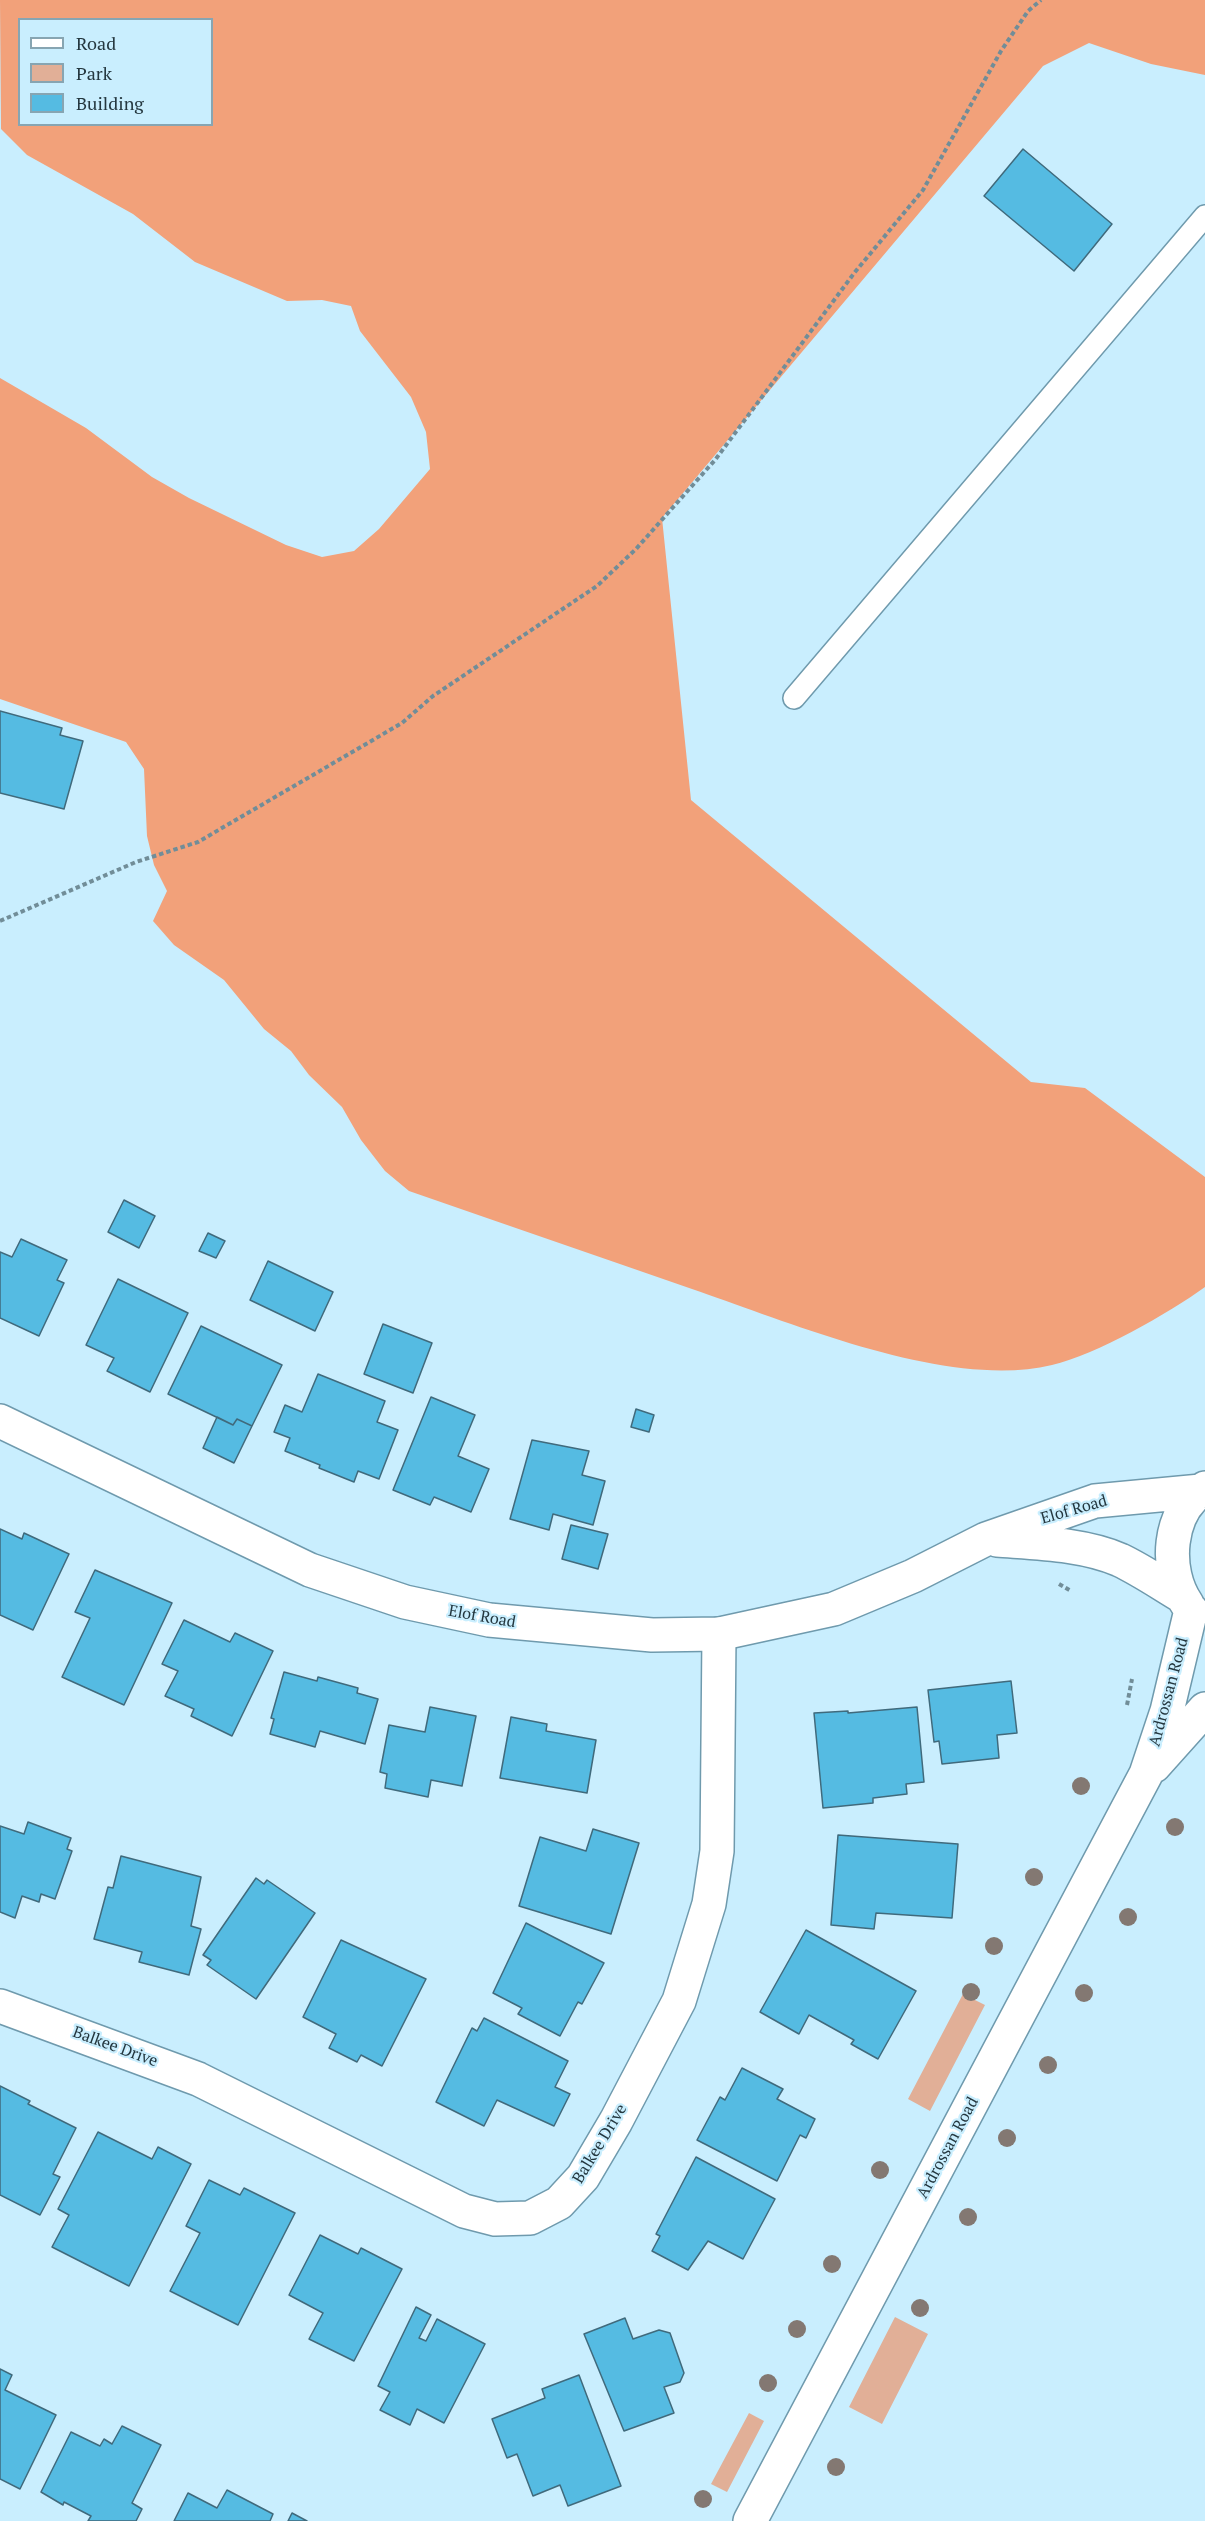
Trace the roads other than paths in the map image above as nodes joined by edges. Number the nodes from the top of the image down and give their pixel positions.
1 (1205, 216) edge
2 (794, 698) dead end
3 (0, 1421) edge
4 (1203, 1489) edge
5 (986, 1539) junction
6 (1192, 1610) edge
7 (718, 1634) junction
8 (1205, 1709) edge
9 (1146, 1774) junction
10 (0, 2006) edge
11 (750, 2521) edge

1 - 2 lane
3 - 7 street, Elof Road
4 - 5 street, Elof Road
4 - 6 street
5 - 6 street, Elof Road
5 - 7 street, Elof Road
6 - 9 street, Ardrossan Road
7 - 10 street, Balkee Drive
8 - 9 street, Ardrossan Road
9 - 11 street, Ardrossan Road

